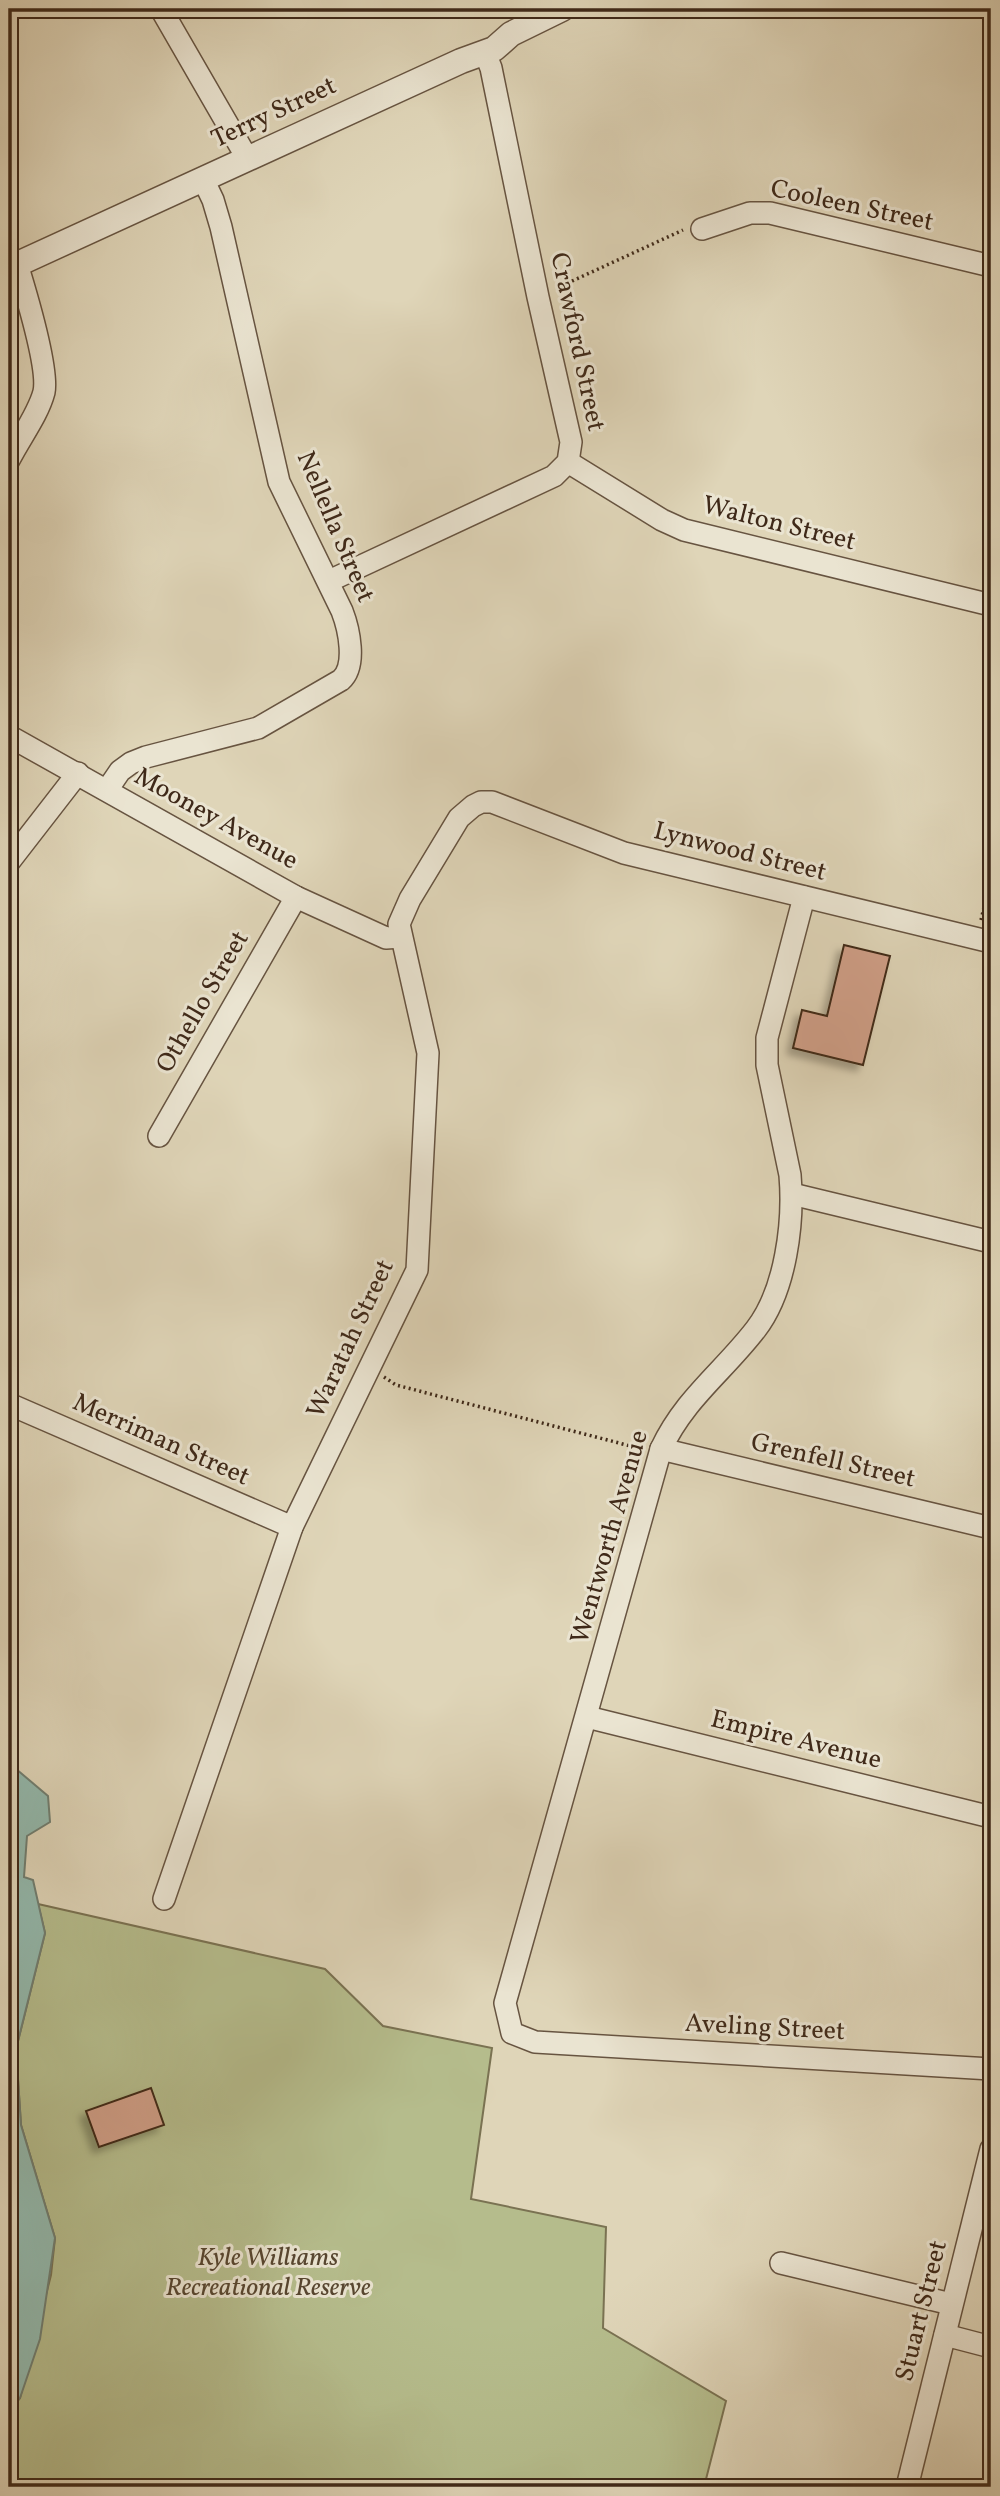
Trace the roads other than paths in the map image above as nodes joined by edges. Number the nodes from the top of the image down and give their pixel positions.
1 (161, 9) edge
2 (562, 9) edge
3 (528, 15) edge
4 (485, 53) junction
5 (247, 158) junction
6 (203, 179) junction
7 (702, 229) dead end
8 (13, 266) edge
9 (991, 266) edge
10 (9, 460) edge
11 (568, 462) junction
12 (329, 581) junction
13 (991, 605) edge
14 (9, 736) edge
15 (78, 773) junction
16 (107, 790) junction
17 (481, 802) joint
18 (9, 862) edge
19 (296, 897) junction
20 (804, 897) junction
21 (401, 937) junction
22 (984, 940) edge
23 (159, 1136) dead end
24 (792, 1194) junction
25 (991, 1242) edge
26 (9, 1404) edge
27 (661, 1449) junction
28 (292, 1527) junction
29 (991, 1528) edge
30 (587, 1717) junction
31 (991, 1817) edge
32 (164, 1899) dead end
33 (535, 2042) joint
34 (991, 2069) edge
35 (991, 2149) edge
36 (780, 2263) dead end
37 (951, 2304) junction
38 (945, 2335) junction
39 (991, 2347) edge
40 (907, 2487) edge

1 - 5 street
2 - 3 street, Terry Street
3 - 4 street, Terry Street
4 - 5 street, Terry Street
4 - 11 street, Crawford Street
5 - 6 street, Terry Street
6 - 8 street, Terry Street
6 - 12 street, Nellella Street
7 - 9 street, Cooleen Street
8 - 10 street
11 - 12 street, Crawford Street
11 - 13 street, Walton Street
12 - 16 street, Nellella Street
14 - 15 street, Mooney Avenue
15 - 16 street, Mooney Avenue
15 - 18 street
16 - 19 street, Mooney Avenue
17 - 20 street, Lynwood Street
17 - 21 street, Waratah Street
19 - 21 street, Mooney Avenue
19 - 23 street, Othello Street
20 - 22 street, Lynwood Street
20 - 24 street, Wentworth Avenue
21 - 28 street, Waratah Street
24 - 25 street
24 - 27 street, Wentworth Avenue
26 - 28 street, Merriman Street
27 - 29 street, Grenfell Street
27 - 30 street, Wentworth Avenue
28 - 32 street, Waratah Street
30 - 31 street, Empire Avenue
30 - 33 street, Wentworth Avenue
33 - 34 street, Aveling Street
35 - 37 street, Stuart Street
36 - 37 street
37 - 38 street, Stuart Street
38 - 39 street
38 - 40 street, Stuart Street

